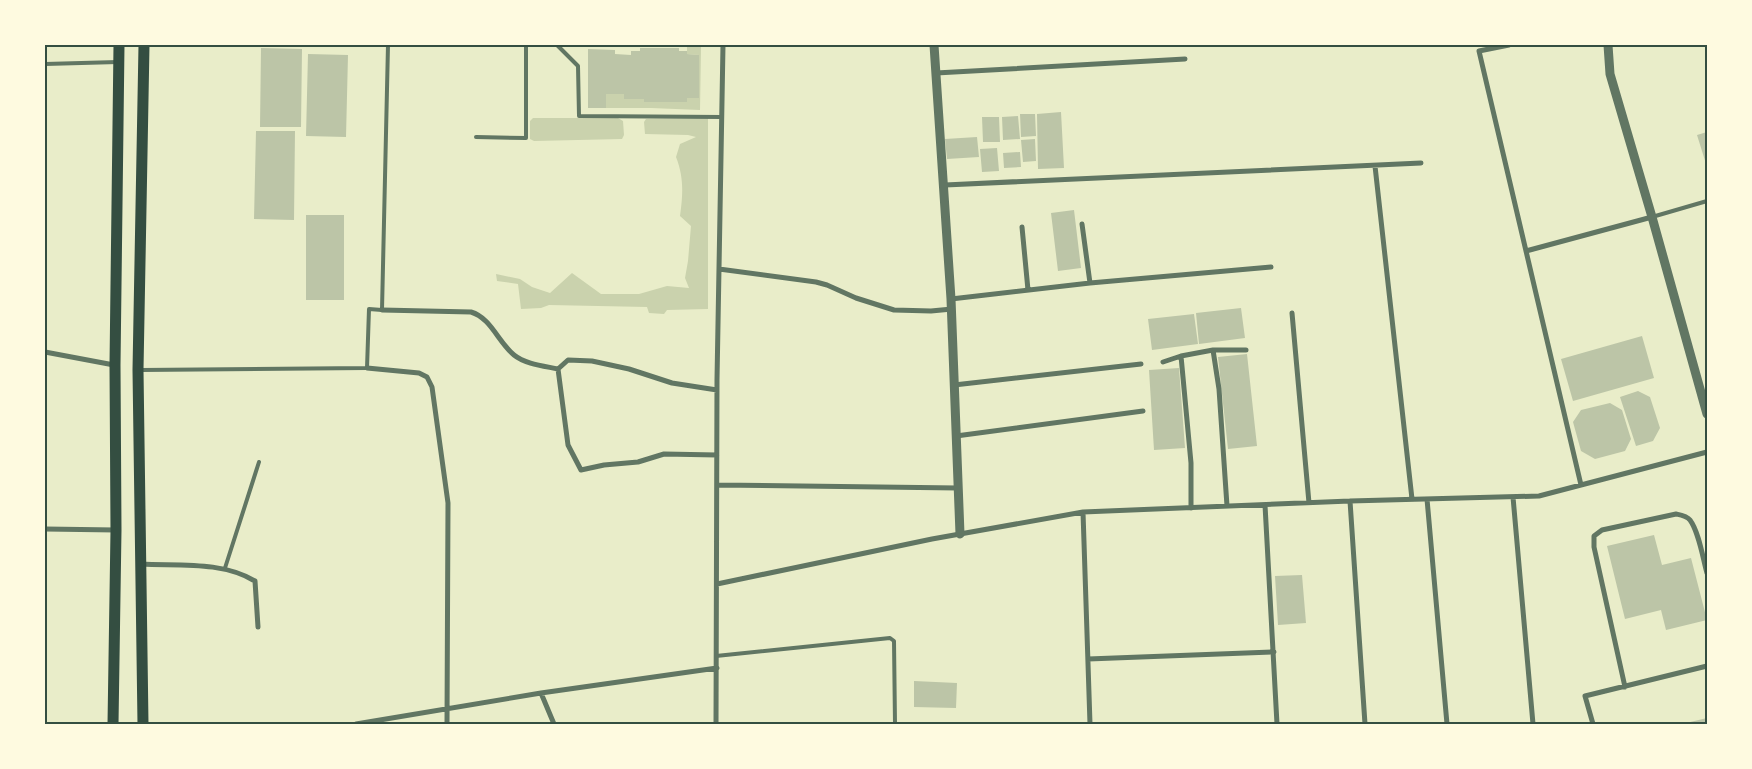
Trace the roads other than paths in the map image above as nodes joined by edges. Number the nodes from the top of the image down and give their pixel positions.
1 (119, 45) edge
2 (144, 45) edge
3 (388, 45) edge
4 (526, 45) edge
5 (558, 45) edge
6 (723, 45) edge
7 (934, 45) edge
8 (1509, 45) edge
9 (1608, 45) edge
10 (1185, 59) dead end
11 (119, 62) junction
12 (45, 64) edge
13 (936, 73) junction
14 (722, 117) junction
15 (476, 137) dead end
16 (1421, 163) dead end
17 (1375, 166) junction
18 (945, 185) junction
19 (1707, 201) edge
20 (1652, 217) junction
21 (1082, 224) dead end
22 (1022, 227) dead end
23 (1526, 251) junction
24 (1271, 267) dead end
25 (719, 269) junction
26 (1090, 283) junction
27 (1028, 290) junction
28 (951, 299) junction
29 (952, 309) junction
30 (382, 310) junction
31 (1292, 313) dead end
32 (1214, 350) junction
33 (1246, 350) dead end
34 (45, 352) edge
35 (1181, 356) junction
36 (1163, 362) dead end
37 (1140, 364) dead end
38 (115, 365) junction
39 (367, 368) junction
40 (558, 369) junction
41 (138, 370) junction
42 (954, 385) junction
43 (717, 390) junction
44 (1144, 411) dead end
45 (1707, 414) edge
46 (956, 436) junction
47 (1707, 452) edge
48 (717, 455) junction
49 (259, 462) dead end
50 (717, 485) junction
51 (1581, 485) junction
52 (958, 488) junction
53 (1513, 497) junction
54 (1412, 499) junction
55 (1427, 499) junction
56 (1350, 501) junction
57 (1309, 503) junction
58 (1266, 504) junction
59 (1227, 506) junction
60 (1191, 508) junction
61 (1083, 512) junction
62 (45, 529) edge
63 (116, 530) junction
64 (960, 534) junction
65 (141, 564) junction
66 (225, 568) junction
67 (1707, 573) edge
68 (717, 584) junction
69 (258, 627) dead end
70 (1274, 652) junction
71 (716, 656) junction
72 (1088, 659) junction
73 (1707, 666) edge
74 (716, 668) junction
75 (1625, 686) junction
76 (540, 693) junction
77 (447, 708) junction
78 (113, 724) edge
79 (143, 724) edge
80 (356, 724) edge
81 (447, 724) edge
82 (554, 724) edge
83 (716, 724) edge
84 (895, 724) edge
85 (1090, 724) edge
86 (1278, 724) edge
87 (1365, 724) edge
88 (1447, 724) edge
89 (1533, 724) edge
90 (1593, 724) edge

1 - 11 main road
2 - 41 main road
3 - 30 lane
4 - 15 lane
5 - 14 lane
6 - 14 street
7 - 13 street
8 - 23 street
9 - 20 street
10 - 13 street
11 - 12 lane
11 - 38 main road
13 - 18 street
14 - 25 street
16 - 17 street
17 - 18 street
17 - 54 street
18 - 28 street
19 - 20 lane
20 - 23 street
20 - 45 street
21 - 26 street
22 - 27 street
23 - 51 street
24 - 26 street
25 - 29 street
25 - 43 street
26 - 27 street
27 - 28 street
28 - 29 street
29 - 42 street
30 - 39 lane
30 - 40 street
31 - 57 street
32 - 33 street
32 - 35 street
32 - 59 street
34 - 38 street
35 - 36 street
35 - 60 street
37 - 42 street
38 - 63 main road
39 - 41 lane
39 - 77 street
40 - 43 street
40 - 48 street
41 - 65 main road
42 - 46 street
43 - 48 street
44 - 46 street
46 - 52 street
47 - 51 street
48 - 50 street
49 - 66 lane
50 - 52 street
50 - 68 street
51 - 53 street
52 - 64 street
53 - 55 street
53 - 89 street
54 - 55 street
54 - 56 street
55 - 88 street
56 - 57 street
56 - 87 street
57 - 58 street
58 - 59 street
58 - 70 street
59 - 60 street
60 - 61 street
61 - 64 street
61 - 72 street
62 - 63 street
63 - 78 main road
64 - 68 street
65 - 66 street
65 - 79 main road
66 - 69 street
67 - 75 street
68 - 71 street
70 - 72 street
70 - 86 street
71 - 74 street
71 - 84 lane
72 - 85 street
73 - 75 street
74 - 76 street
74 - 83 street
75 - 90 street
76 - 77 street
76 - 82 street
77 - 80 street
77 - 81 street

